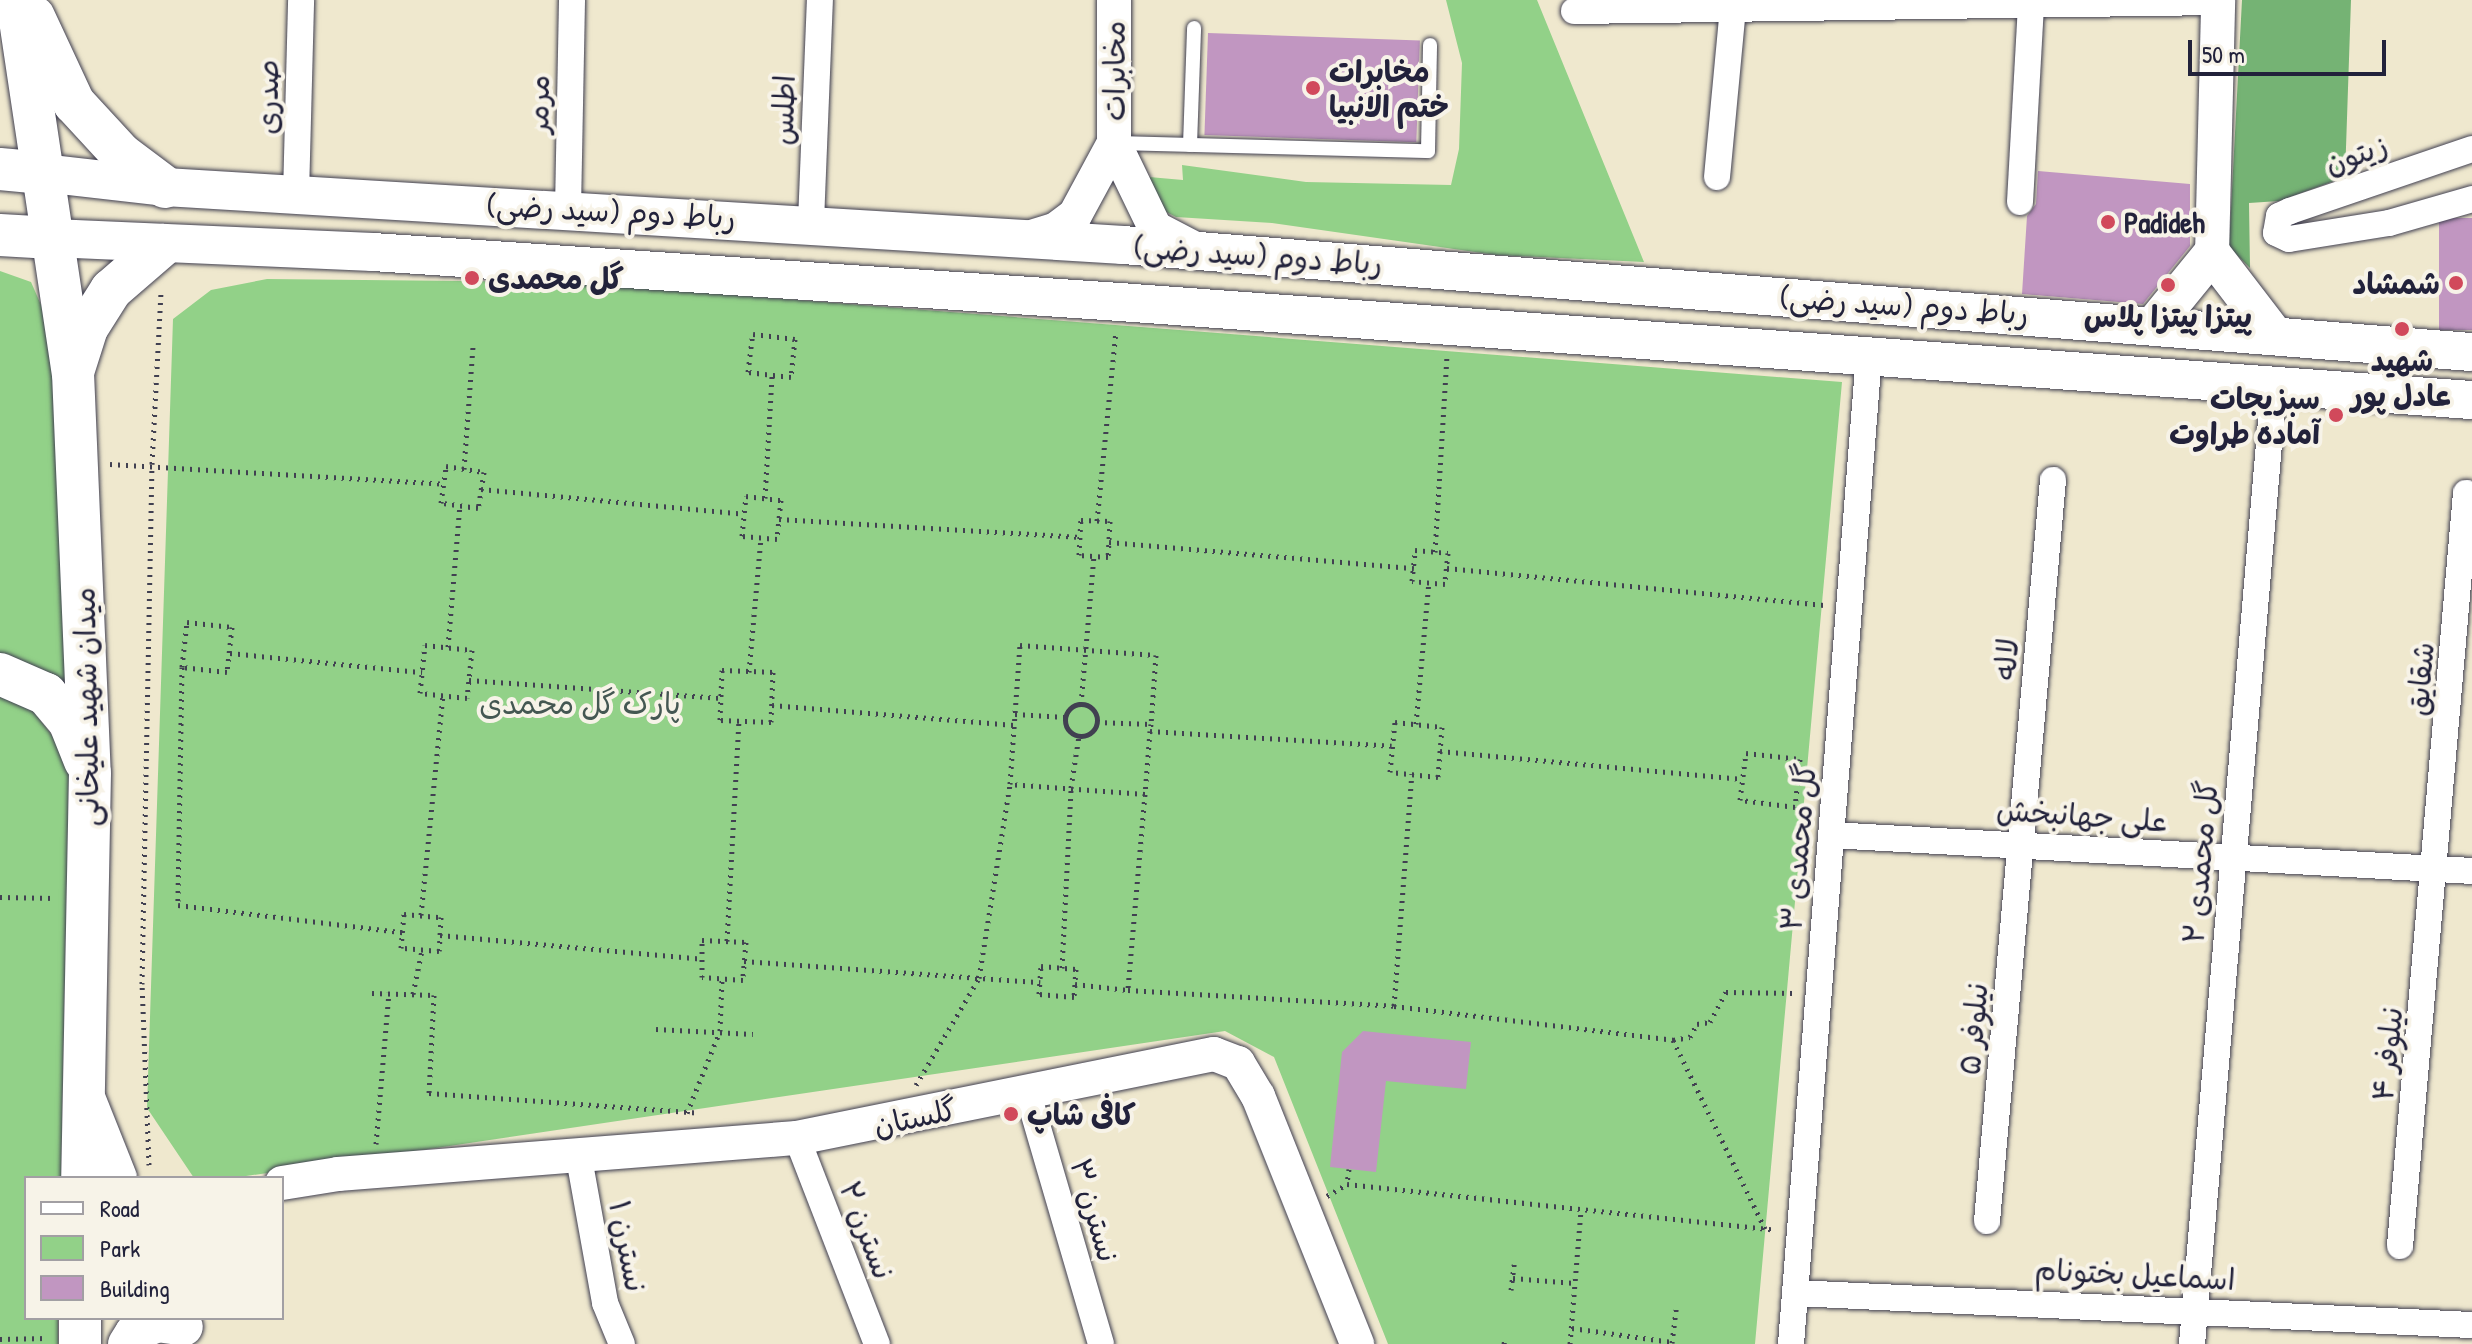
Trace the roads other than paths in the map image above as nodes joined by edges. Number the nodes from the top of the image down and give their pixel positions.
1 (17, 0) edge
2 (27, 0) edge
3 (301, 0) edge
4 (572, 0) edge
5 (820, 0) edge
6 (1114, 0) edge
7 (2218, 1) edge
8 (2003, 2) edge
9 (2031, 4) junction
10 (1733, 8) junction
11 (1574, 11) dead end
12 (1194, 28) dead end
13 (1430, 45) dead end
14 (1114, 143) junction
15 (1190, 145) junction
16 (2472, 149) edge
17 (0, 169) edge
18 (43, 173) junction
19 (1717, 177) dead end
20 (165, 187) junction
21 (296, 195) junction
22 (2472, 199) edge
23 (373, 200) junction
24 (2020, 202) dead end
25 (568, 209) junction
26 (811, 222) junction
27 (0, 235) edge
28 (52, 238) junction
29 (1028, 238) junction
30 (163, 245) junction
31 (1199, 251) junction
32 (373, 252) junction
33 (2212, 254) junction
34 (2154, 325) junction
35 (2275, 336) junction
36 (2472, 352) edge
37 (1869, 356) junction
38 (73, 373) junction
39 (2274, 385) junction
40 (2472, 400) edge
41 (2053, 480) dead end
42 (2466, 493) dead end
43 (0, 674) edge
44 (90, 773) junction
45 (1831, 835) junction
46 (2023, 843) junction
47 (2233, 857) junction
48 (2437, 869) junction
49 (2472, 871) edge
50 (83, 1090) junction
51 (1028, 1094) junction
52 (797, 1138) junction
53 (579, 1158) junction
54 (82, 1176) edge
55 (117, 1176) edge
56 (284, 1183) edge
57 (1987, 1221) dead end
58 (2400, 1246) dead end
59 (1795, 1293) junction
60 (2195, 1308) junction
61 (2472, 1325) edge
62 (186, 1330) edge
63 (127, 1344) edge
64 (622, 1344) edge
65 (877, 1344) edge
66 (1101, 1344) edge
67 (1357, 1344) edge
68 (1791, 1344) edge
69 (2192, 1344) edge

1 - 18 main road, میدان شهید علیخانی
2 - 20 main road
3 - 21 street, صدری
4 - 25 street, مرمر
5 - 26 street, اطلس
6 - 14 street, مخابرات
7 - 9 street
7 - 33 street
8 - 9 street
8 - 10 street
9 - 24 street
10 - 11 street
10 - 19 street
12 - 15 lane
13 - 15 lane
14 - 15 lane
14 - 29 street
14 - 31 street
16 - 22 street, زیتون
17 - 18 main road
18 - 20 main road, رباط دوم (سید رضی)
18 - 28 main road, میدان شهید علیخانی
20 - 21 main road, رباط دوم (سید رضی)
21 - 23 main road, رباط دوم (سید رضی)
23 - 25 main road, رباط دوم (سید رضی)
23 - 32 main road
25 - 26 main road, رباط دوم (سید رضی)
26 - 29 main road, رباط دوم (سید رضی)
27 - 28 main road
28 - 30 main road, رباط دوم (سید رضی)
28 - 38 main road, میدان شهید علیخانی
29 - 31 main road, رباط دوم (سید رضی)
30 - 32 main road, رباط دوم (سید رضی)
30 - 38 main road
31 - 34 main road, رباط دوم (سید رضی)
32 - 37 main road, رباط دوم (سید رضی)
33 - 34 main road
33 - 35 main road
34 - 35 main road, رباط دوم (سید رضی)
35 - 36 main road, رباط دوم (سید رضی)
37 - 39 main road, رباط دوم (سید رضی)
37 - 45 street, گل محمدی ۳
38 - 44 main road, میدان شهید علیخانی
39 - 40 main road, رباط دوم (سید رضی)
39 - 47 street, گل محمدی ۲
41 - 46 street, لاله
42 - 48 street, شقایق
43 - 44 main road
44 - 50 main road, میدان شهید علیخانی
45 - 46 street, علی جهانبخش
45 - 59 street, گل محمدی ۳
46 - 47 street, علی جهانبخش
46 - 57 street, نیلوفر ۵
47 - 48 street, علی جهانبخش
47 - 60 street, گل محمدی ۲
48 - 49 street, علی جهانبخش
48 - 58 street, نیلوفر ۴
50 - 54 main road, میدان شهید علیخانی
50 - 55 main road
51 - 52 street, گلستان
51 - 66 street, نسترن ۳
51 - 67 street, گلستان
52 - 53 street, گلستان
52 - 65 street, نسترن ۲
53 - 56 street, گلستان
53 - 64 street, نسترن ۱
59 - 60 street, اسماعیل بختونام
59 - 68 street, گل محمدی ۳
60 - 61 street, اسماعیل بختونام
60 - 69 street, گل محمدی ۲
62 - 63 main road

